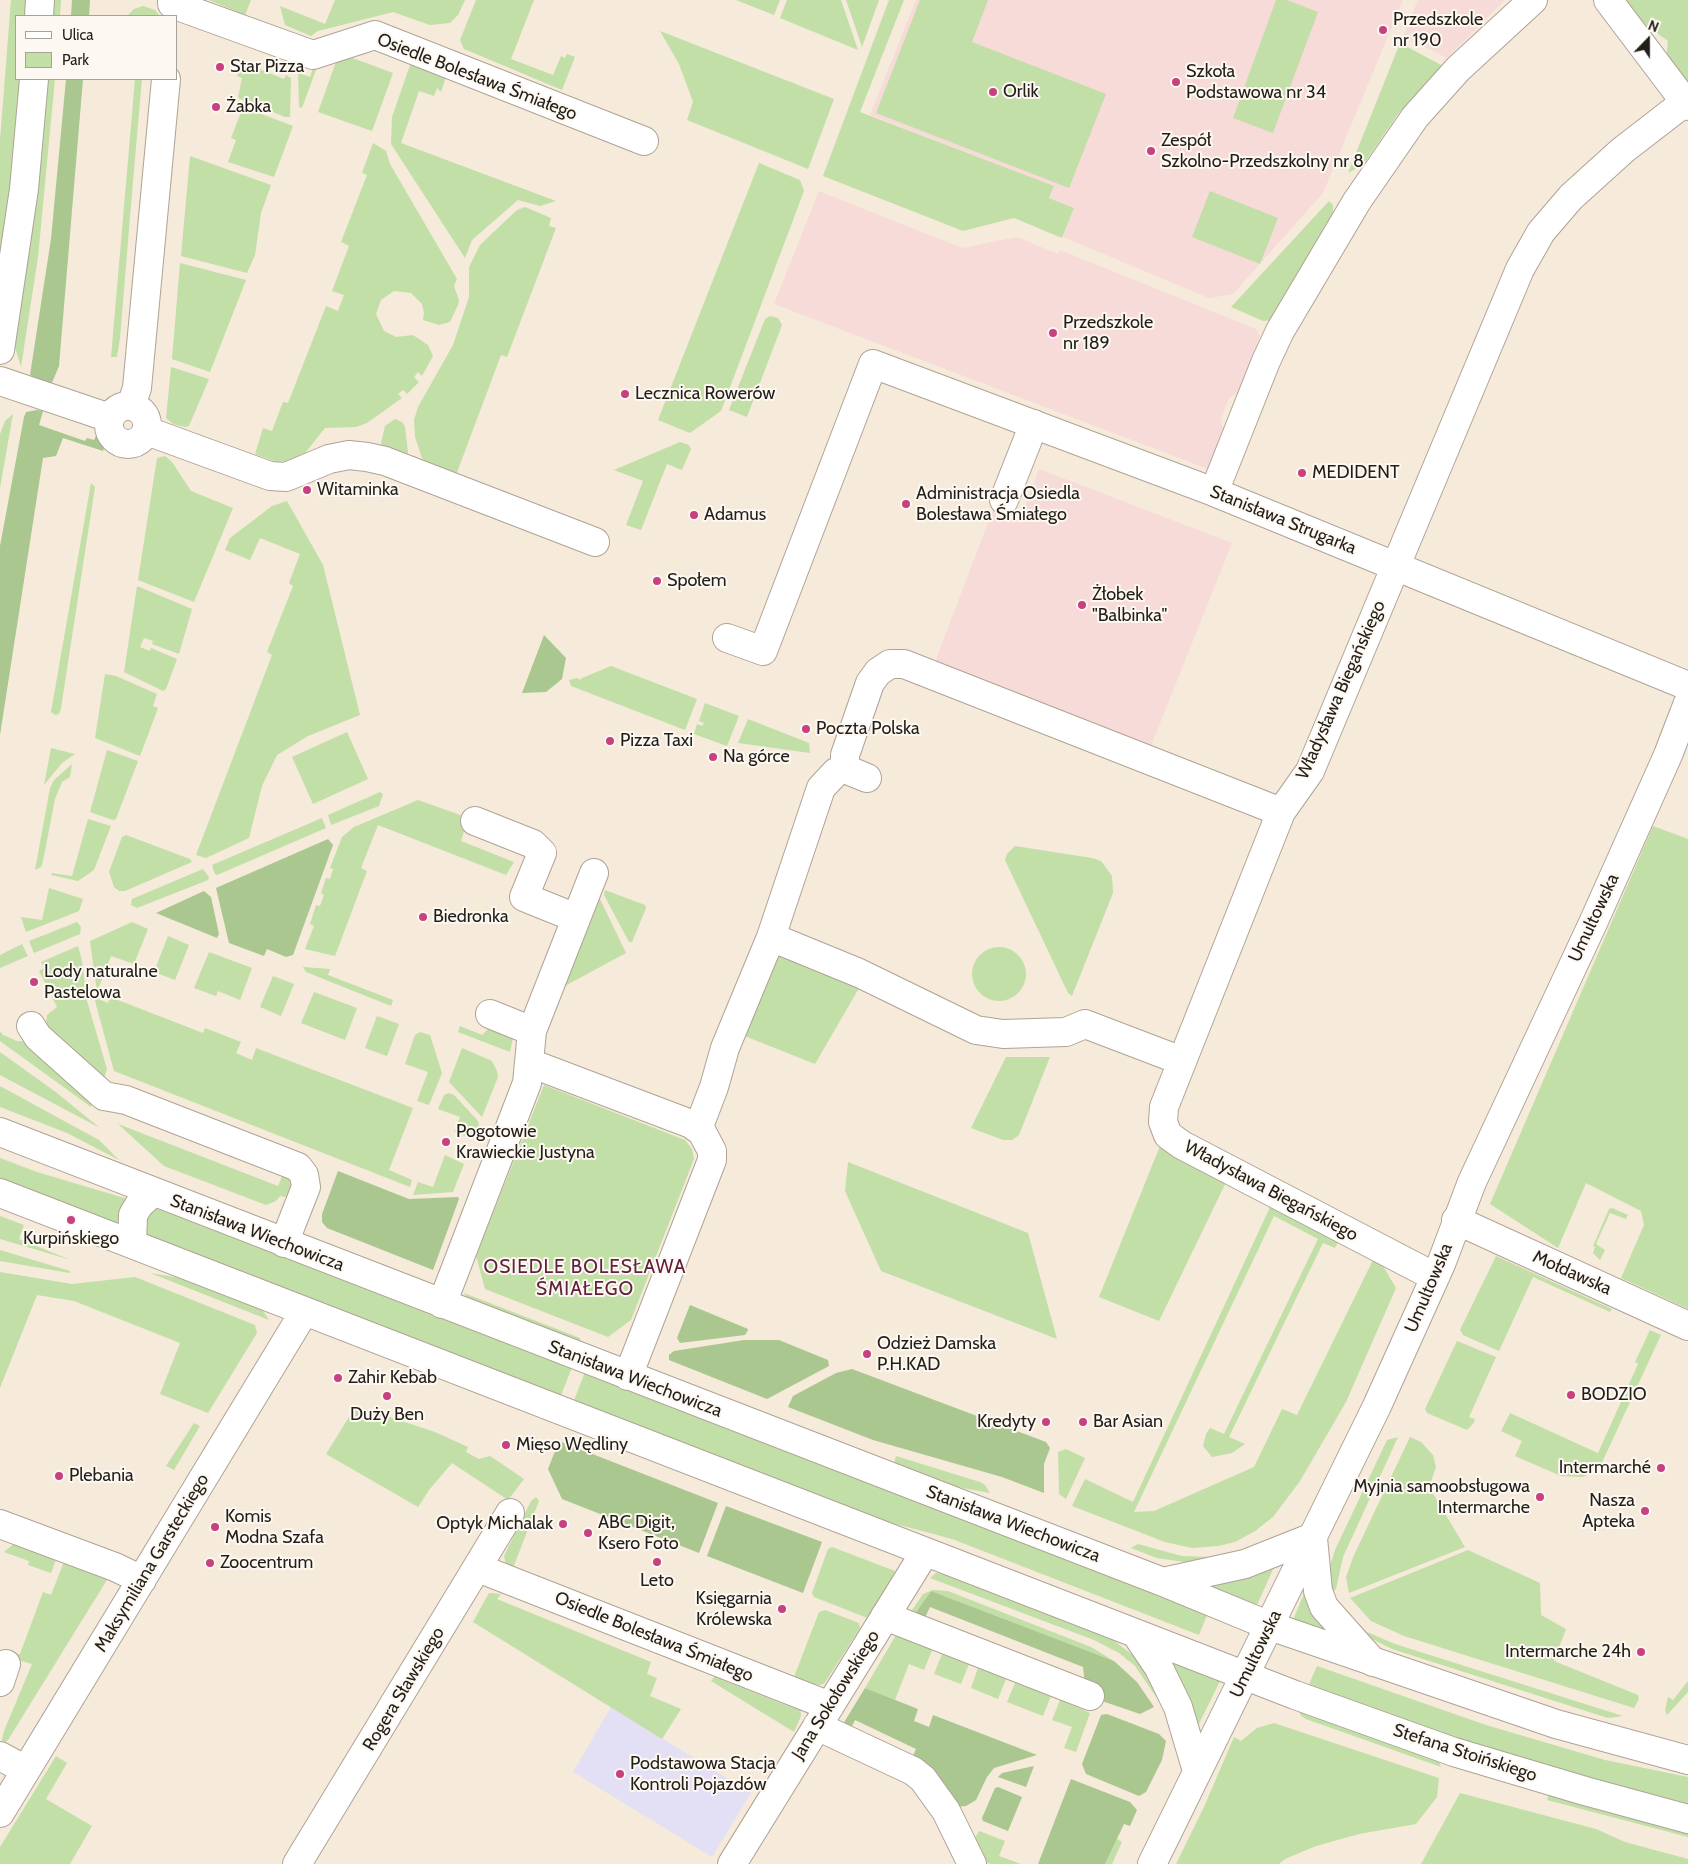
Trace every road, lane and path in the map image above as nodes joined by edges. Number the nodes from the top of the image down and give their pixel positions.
1 (40, 0) edge
2 (1533, 0) edge
3 (1608, 0) edge
4 (172, 7) edge
5 (38, 15) edge
6 (34, 80) edge
7 (166, 80) edge
8 (1686, 104) edge
9 (644, 141) dead end
10 (0, 350) edge
11 (0, 381) edge
12 (120, 412) junction
13 (1034, 424) junction
14 (147, 431) junction
15 (1214, 492) junction
16 (1004, 500) dead end
17 (594, 542) dead end
18 (1395, 565) junction
19 (727, 638) dead end
20 (1688, 686) edge
21 (1688, 703) edge
22 (1281, 812) junction
23 (475, 821) dead end
24 (594, 873) dead end
25 (576, 918) junction
26 (771, 937) junction
27 (490, 1014) dead end
28 (31, 1026) dead end
29 (532, 1031) junction
30 (1182, 1062) junction
31 (530, 1063) junction
32 (698, 1128) junction
33 (0, 1132) edge
34 (153, 1192) junction
35 (0, 1193) edge
36 (1456, 1220) junction
37 (284, 1243) junction
38 (132, 1244) junction
39 (1435, 1277) junction
40 (442, 1304) junction
41 (304, 1312) junction
42 (1688, 1326) edge
43 (628, 1376) junction
44 (510, 1512) dead end
45 (0, 1524) edge
46 (1313, 1537) junction
47 (925, 1552) junction
48 (478, 1568) junction
49 (142, 1580) junction
50 (1163, 1582) junction
51 (885, 1616) junction
52 (1270, 1626) junction
53 (1136, 1634) junction
54 (1374, 1663) junction
55 (1245, 1676) junction
56 (1090, 1696) dead end
57 (823, 1716) junction
58 (0, 1756) edge
59 (1688, 1760) edge
60 (26, 1770) junction
61 (1196, 1772) junction
62 (0, 1813) edge
63 (1688, 1819) edge
64 (972, 1863) edge
65 (297, 1864) edge
66 (732, 1864) edge
67 (1152, 1864) edge

1 - 5 street
2 - 15 street
3 - 8 street
4 - 9 street, Osiedle Bolesława Śmiałego
6 - 10 street
7 - 12 street
8 - 18 street, Władysława Biegańskiego
11 - 12 street
12 - 14 street
12 - 14 street
13 - 15 street, Stanisława Strugarka
13 - 16 street
13 - 19 street, Stanisława Strugarka
14 - 17 street
15 - 18 street, Stanisława Strugarka
18 - 20 street, Stanisława Strugarka
18 - 22 street, Władysława Biegańskiego
21 - 36 street, Umultowska
22 - 26 street
22 - 30 street, Władysława Biegańskiego
23 - 25 street
24 - 25 street
25 - 29 street
26 - 30 street
26 - 32 street
27 - 29 street
28 - 37 street
29 - 31 street
30 - 39 street, Władysława Biegańskiego
31 - 32 street
31 - 40 street
32 - 43 street
33 - 34 street, Stanisława Wiechowicza
34 - 37 street, Stanisława Wiechowicza
34 - 38 street
35 - 38 street
36 - 39 street, Umultowska
36 - 42 street, Mołdawska
37 - 40 street, Stanisława Wiechowicza
38 - 41 street
39 - 46 street, Umultowska
40 - 43 street, Stanisława Wiechowicza
41 - 47 street
41 - 49 street, Maksymiliana Garsteckiego
43 - 50 street, Stanisława Wiechowicza
44 - 48 street, Rogera Sławskiego
45 - 49 street
46 - 50 street
46 - 52 street, Umultowska
46 - 54 street
47 - 51 street, Jana Sokołowskiego
47 - 53 street
48 - 57 street, Osiedle Bolesława Śmiałego
48 - 65 street, Rogera Sławskiego
49 - 60 street, Maksymiliana Garsteckiego
50 - 52 street, Stanisława Wiechowicza
51 - 56 street
51 - 57 street, Jana Sokołowskiego
52 - 54 street
52 - 55 street, Umultowska
53 - 55 street
53 - 61 street
54 - 59 street
55 - 61 street, Umultowska
55 - 63 street, Stefana Stoińskiego
57 - 64 street, Osiedle Bolesława Śmiałego
57 - 66 street, Jana Sokołowskiego
58 - 60 street
60 - 62 street, Maksymiliana Garsteckiego
61 - 67 street, Umultowska

